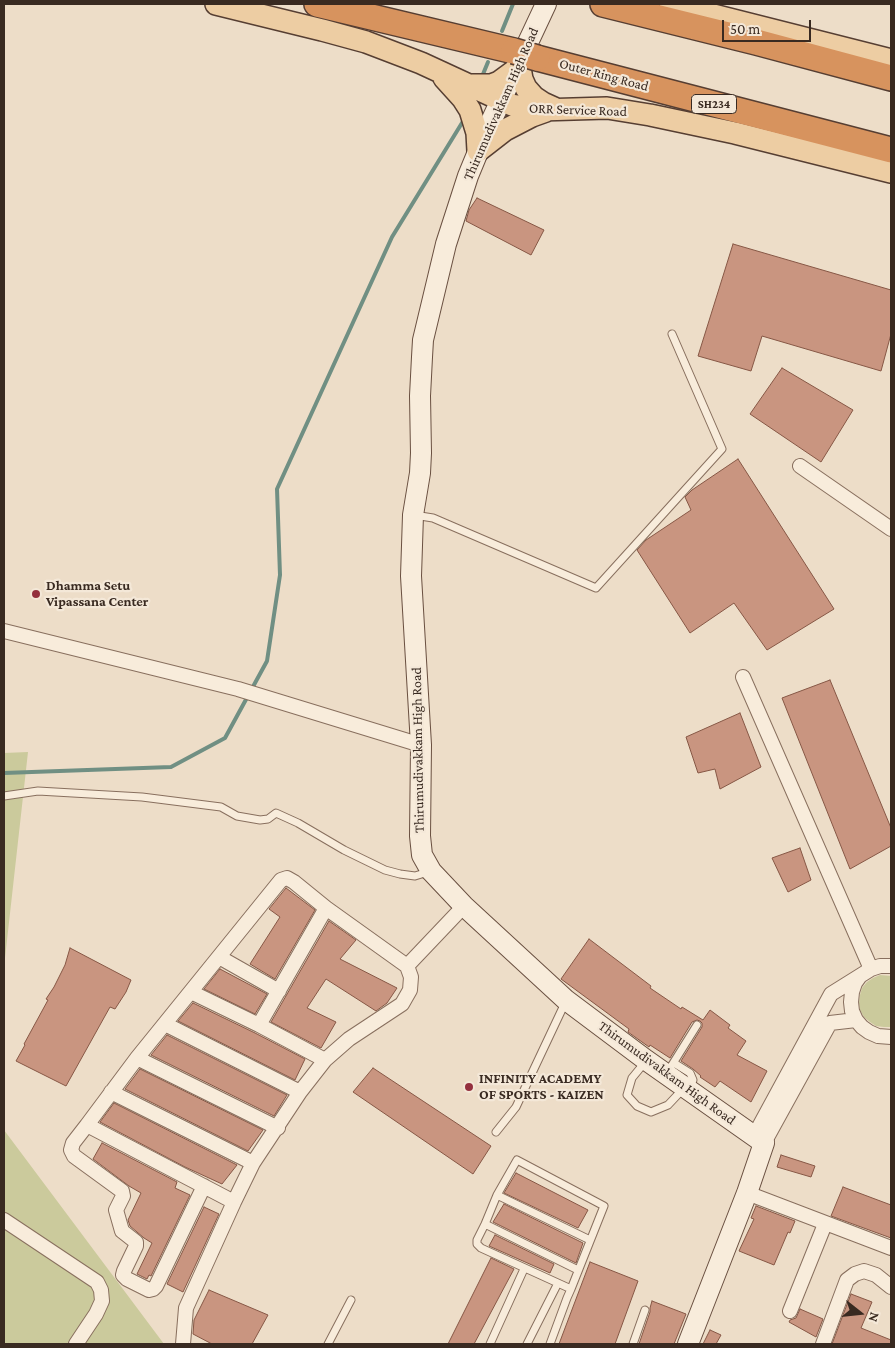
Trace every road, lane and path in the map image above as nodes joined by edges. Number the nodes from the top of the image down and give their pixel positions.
1 (216, 4) edge
2 (317, 4) edge
3 (546, 4) edge
4 (603, 4) edge
5 (670, 4) edge
6 (891, 60) edge
7 (521, 61) junction
8 (429, 66) junction
9 (891, 78) edge
10 (468, 85) junction
11 (501, 100) junction
12 (553, 110) junction
13 (891, 150) edge
14 (478, 152) junction
15 (891, 172) edge
16 (672, 334) dead end
17 (800, 466) dead end
18 (413, 515) junction
19 (891, 529) edge
20 (4, 632) edge
21 (743, 677) dead end
22 (421, 745) junction
23 (4, 796) edge
24 (431, 871) junction
25 (464, 906) junction
26 (326, 908) junction
27 (219, 957) junction
28 (407, 966) junction
29 (891, 966) edge
30 (866, 972) junction
31 (279, 991) junction
32 (191, 992) junction
33 (566, 1000) junction
34 (856, 1020) junction
35 (165, 1024) junction
36 (697, 1025) dead end
37 (260, 1026) junction
38 (891, 1036) edge
39 (137, 1058) junction
40 (325, 1060) junction
41 (646, 1060) junction
42 (670, 1068) junction
43 (687, 1089) junction
44 (111, 1092) junction
45 (300, 1092) junction
46 (87, 1125) junction
47 (278, 1128) junction
48 (496, 1132) dead end
49 (759, 1139) junction
50 (253, 1164) junction
51 (204, 1186) junction
52 (747, 1193) junction
53 (497, 1196) junction
54 (234, 1202) junction
55 (4, 1220) edge
56 (486, 1224) junction
57 (825, 1224) junction
58 (590, 1240) junction
59 (891, 1248) edge
60 (524, 1269) junction
61 (578, 1270) junction
62 (558, 1283) junction
63 (891, 1287) edge
64 (571, 1289) junction
65 (351, 1300) dead end
66 (645, 1310) dead end
67 (790, 1311) dead end
68 (331, 1343) edge
69 (76, 1344) edge
70 (183, 1344) edge
71 (490, 1344) edge
72 (527, 1344) edge
73 (550, 1344) edge
74 (633, 1344) edge
75 (688, 1344) edge
76 (823, 1344) edge

1 - 8 main road, ORR Service Road
2 - 7 highway, Outer Ring Road / SH234
3 - 7 main road, Thirumudivakkam High Road
4 - 9 highway
5 - 6 main road
7 - 10 main road
7 - 11 main road, Thirumudivakkam High Road
7 - 12 main road
7 - 13 highway, Outer Ring Road / SH234
8 - 10 main road, ORR Service Road
8 - 14 main road
10 - 11 main road, ORR Service Road
11 - 12 main road, ORR Service Road
11 - 14 main road, Thirumudivakkam High Road
12 - 14 main road
12 - 15 main road, ORR Service Road
14 - 18 main road, Thirumudivakkam High Road
16 - 18 lane
17 - 19 street
18 - 22 main road, Thirumudivakkam High Road
20 - 22 street
21 - 30 street
22 - 24 main road, Thirumudivakkam High Road
23 - 24 lane
24 - 25 main road, Thirumudivakkam High Road
25 - 28 street
25 - 33 main road, Thirumudivakkam High Road
26 - 27 street
26 - 28 street
26 - 31 street
27 - 31 street
27 - 32 street
28 - 40 street
29 - 30 street
30 - 34 street
30 - 49 street
31 - 37 street
32 - 35 street
32 - 37 street
33 - 41 main road, Thirumudivakkam High Road
33 - 48 lane
34 - 38 street
34 - 49 street
35 - 39 street
35 - 45 street
36 - 42 lane
37 - 40 street
39 - 44 street
39 - 47 street
40 - 45 street
41 - 42 main road, Thirumudivakkam High Road
41 - 43 lane
42 - 43 main road, Thirumudivakkam High Road
43 - 49 main road, Thirumudivakkam High Road
44 - 46 street
44 - 50 street
45 - 47 street
46 - 51 street
46 - 51 street
47 - 50 street
49 - 52 main road
50 - 54 street
51 - 54 street
52 - 57 street
52 - 75 main road
53 - 56 lane
53 - 58 lane
53 - 58 lane
54 - 70 street
55 - 69 street
56 - 60 lane
56 - 61 lane
57 - 59 street
57 - 67 street
58 - 61 lane
60 - 62 lane
60 - 71 lane
61 - 64 lane
62 - 64 lane
62 - 72 lane
63 - 76 street
64 - 73 lane
65 - 68 lane
66 - 74 lane

